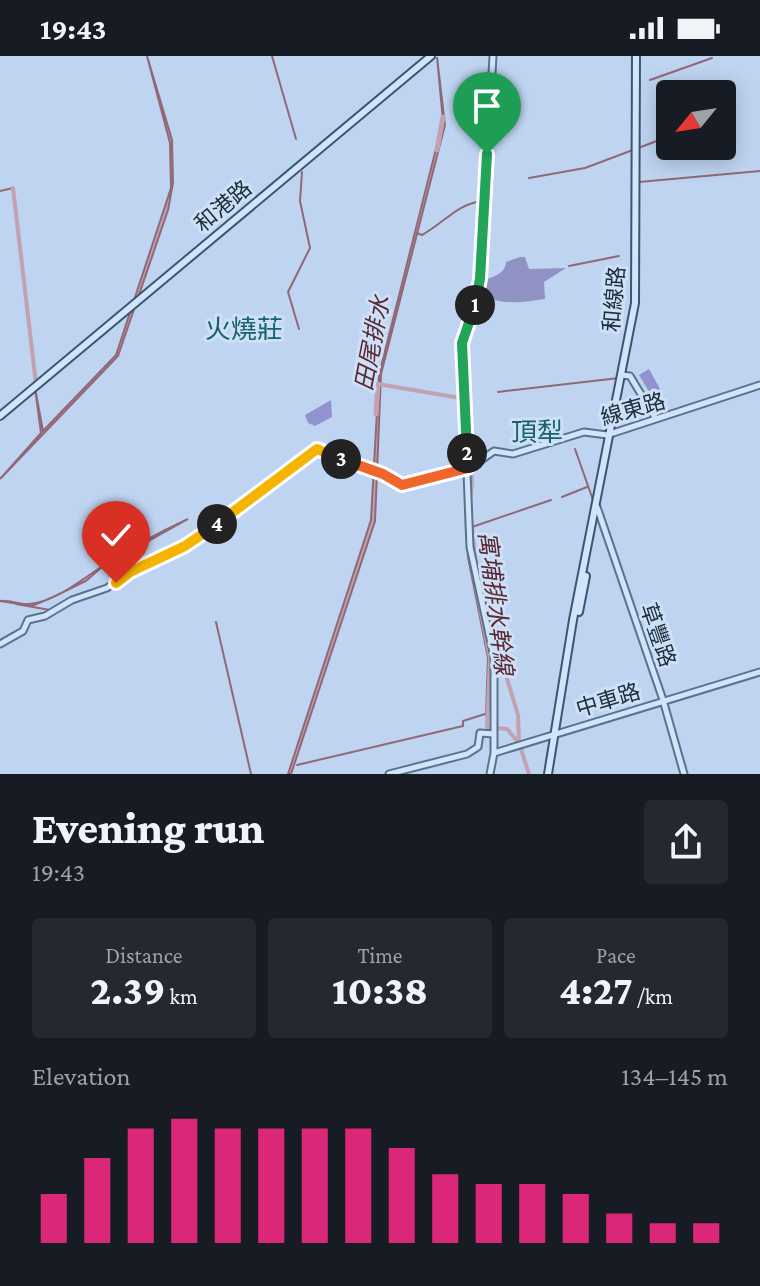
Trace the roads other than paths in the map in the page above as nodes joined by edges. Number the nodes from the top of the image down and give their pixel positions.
1 (429, 56) edge
2 (493, 56) edge
3 (636, 56) edge
4 (622, 375) junction
5 (760, 385) edge
6 (0, 414) edge
7 (656, 419) junction
8 (611, 434) junction
9 (468, 468) junction
10 (597, 507) junction
11 (0, 644) edge
12 (760, 672) edge
13 (663, 700) junction
14 (555, 732) junction
15 (494, 734) junction
16 (494, 753) junction
17 (389, 774) edge
18 (490, 774) edge
19 (549, 774) edge
20 (684, 774) edge

1 - 6 main road, 和港路
2 - 9 street
3 - 4 main road, 和線路
4 - 7 street
4 - 8 main road, 和線路
5 - 7 street, 線東路
7 - 8 street, 線東路
8 - 9 street, 線東路
8 - 10 main road, 和線路
9 - 11 street, 線東路
9 - 15 street
10 - 13 street, 草豐路
10 - 14 main road, 和線路
12 - 13 street, 中車路
13 - 14 street, 中車路
13 - 20 street, 草豐路
14 - 16 street
14 - 19 main road, 和線路
15 - 16 street
15 - 17 street
16 - 18 street

